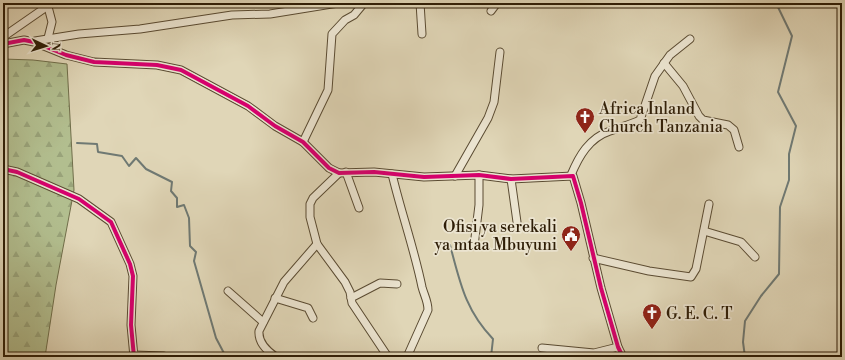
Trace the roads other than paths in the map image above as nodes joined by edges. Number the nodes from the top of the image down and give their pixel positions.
1 (338, 3) edge
2 (364, 3) edge
3 (420, 3) edge
4 (497, 3) edge
5 (49, 4) edge
6 (491, 12) dead end
7 (422, 34) dead end
8 (3, 37) edge
9 (48, 38) junction
10 (690, 39) dead end
11 (34, 42) junction
12 (3, 44) edge
13 (500, 52) dead end
14 (664, 63) junction
15 (303, 142) junction
16 (739, 147) dead end
17 (3, 169) edge
18 (343, 172) junction
19 (392, 174) junction
20 (479, 175) junction
21 (571, 175) junction
22 (455, 176) junction
23 (511, 179) junction
24 (709, 204) dead end
25 (359, 208) dead end
26 (517, 222) dead end
27 (704, 231) junction
28 (317, 244) junction
29 (474, 246) dead end
30 (755, 257) dead end
31 (593, 258) junction
32 (397, 284) dead end
33 (228, 290) dead end
34 (275, 298) junction
35 (351, 298) junction
36 (313, 318) dead end
37 (263, 322) junction
38 (618, 347) junction
39 (542, 348) dead end
40 (134, 356) edge
41 (164, 356) dead end
42 (276, 357) edge
43 (388, 357) edge
44 (407, 357) edge
45 (623, 357) edge

1 - 9 street
2 - 15 street
3 - 7 street
4 - 6 street
5 - 8 street
5 - 9 street
9 - 11 street
10 - 14 street
11 - 12 street
11 - 15 street
13 - 22 street
14 - 16 street
14 - 21 street
15 - 18 street
17 - 40 street
18 - 19 street
18 - 25 street
18 - 28 street
19 - 22 street
19 - 44 street
20 - 22 street
20 - 23 street
20 - 29 street
21 - 23 street
21 - 31 street
23 - 26 street
24 - 27 street
27 - 30 street
27 - 31 street
28 - 34 street
28 - 35 street
31 - 38 street
32 - 35 street
33 - 37 street
34 - 36 street
34 - 37 street
35 - 43 street
37 - 42 street
38 - 39 street
38 - 45 street
40 - 41 street

